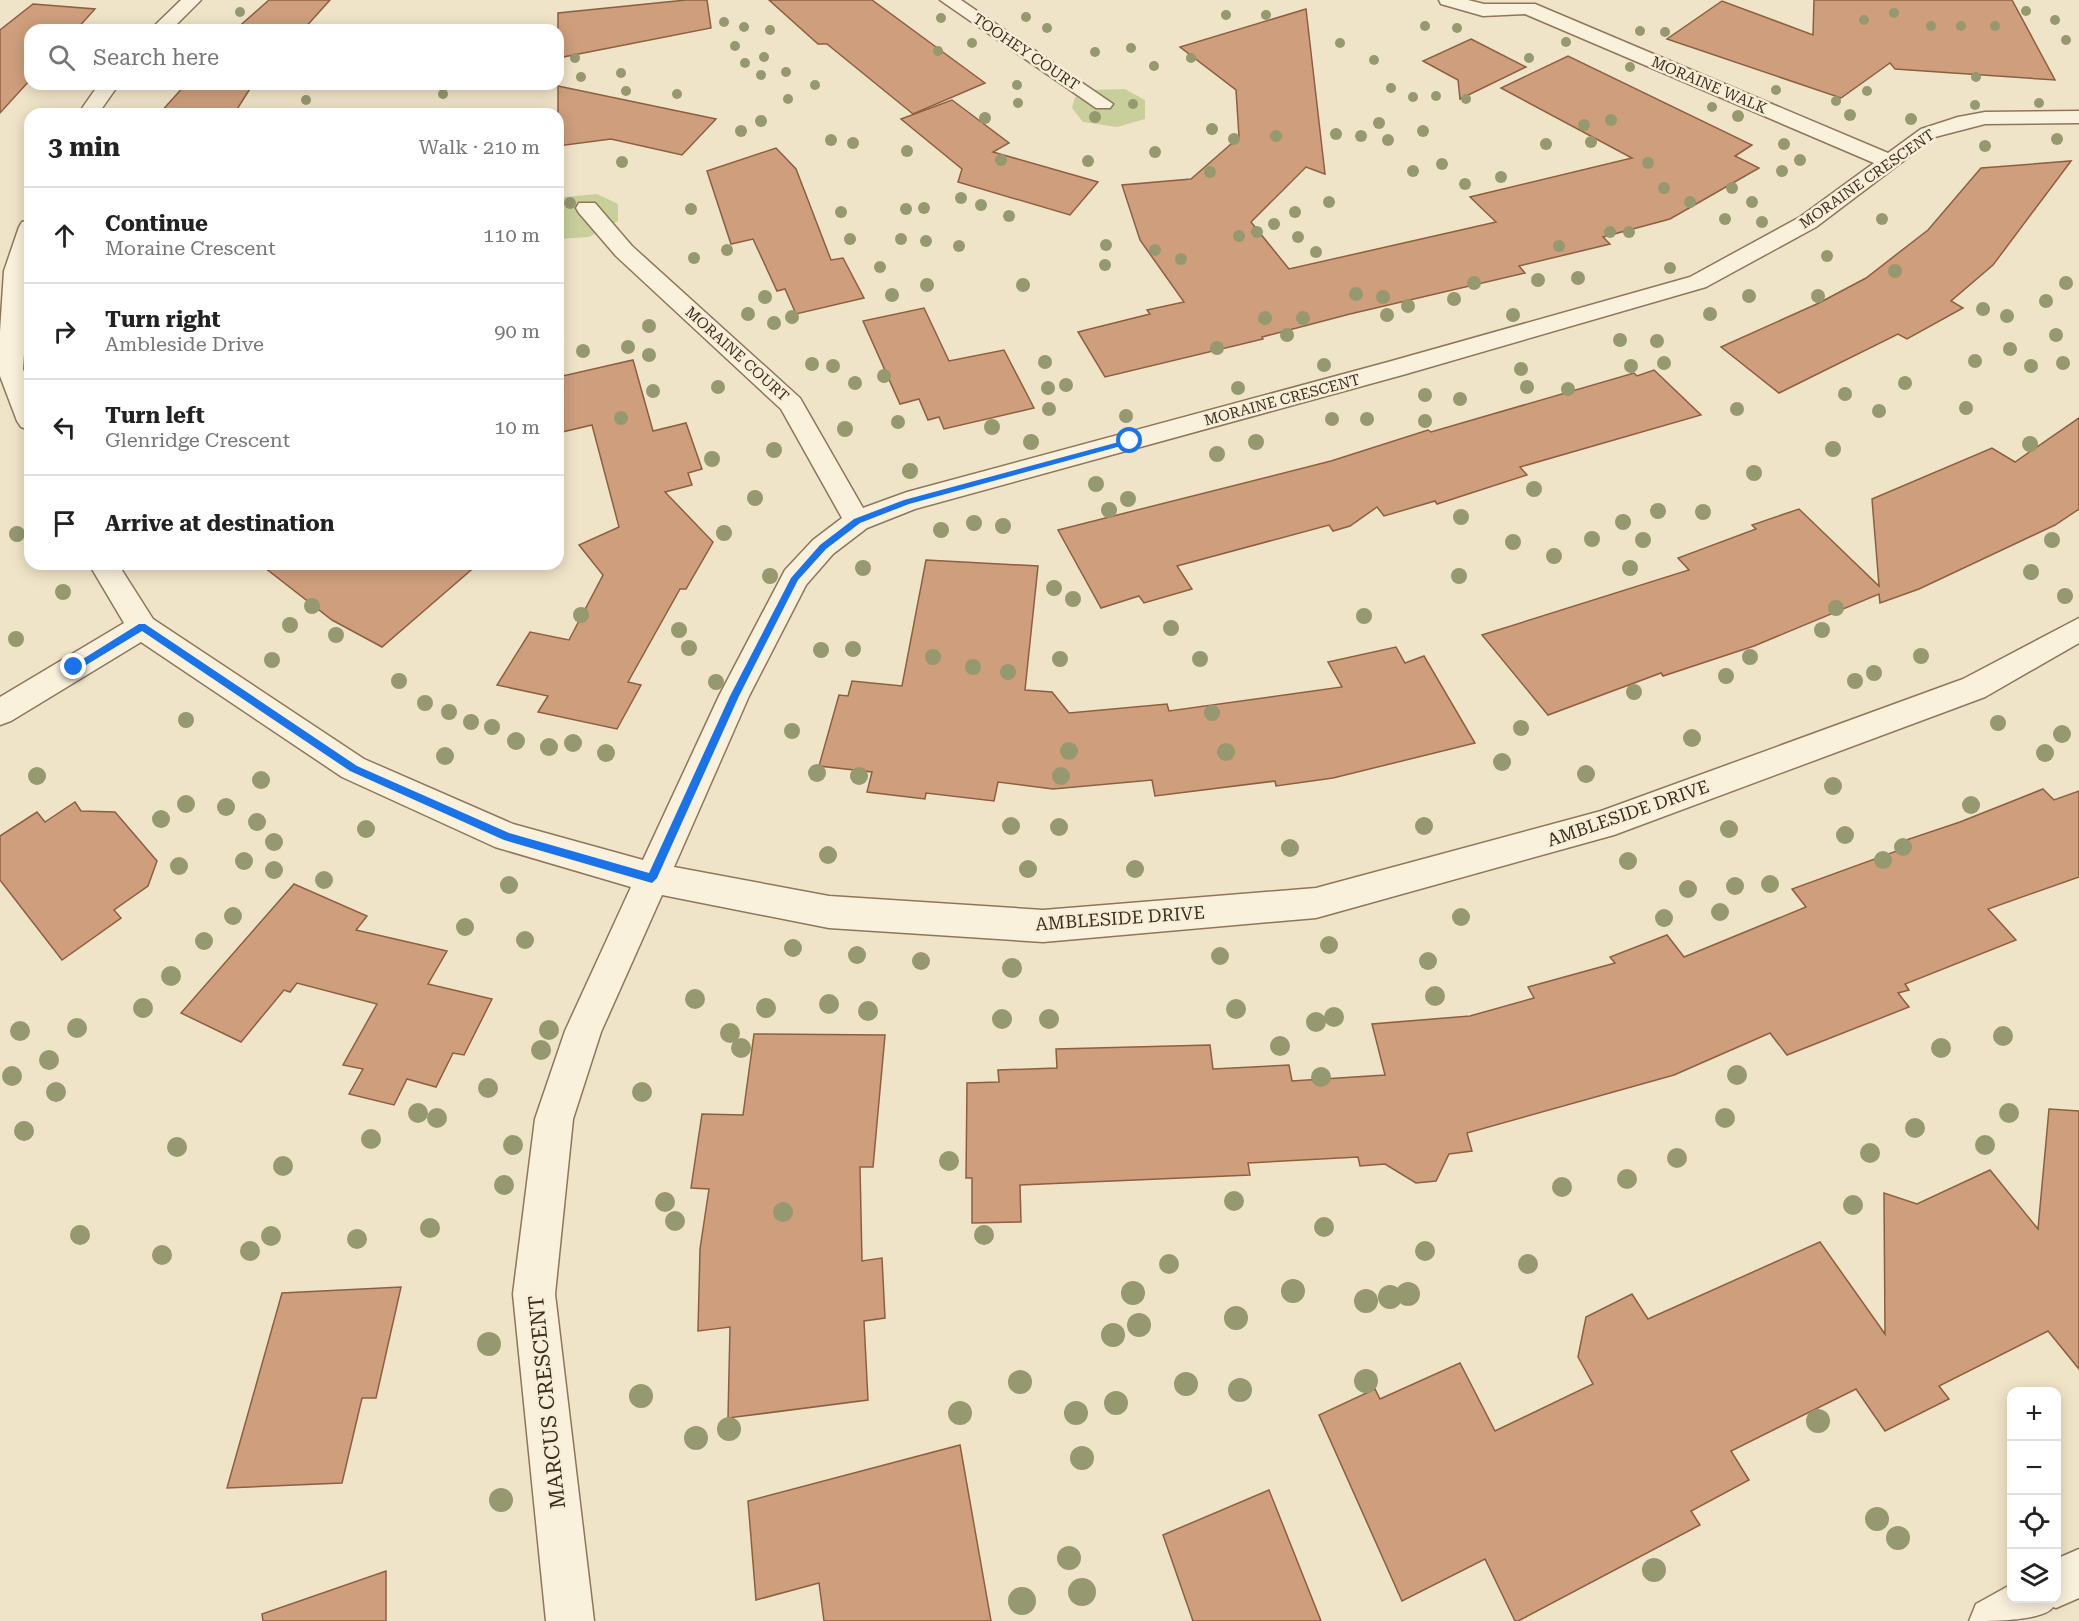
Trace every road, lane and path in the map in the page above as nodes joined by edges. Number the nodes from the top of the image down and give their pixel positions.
1 (192, 0) edge
2 (949, 0) edge
3 (1448, 0) edge
4 (1528, 4) edge
5 (166, 24) edge
6 (105, 90) edge
7 (1103, 104) dead end
8 (92, 108) edge
9 (2079, 117) edge
10 (1891, 162) junction
11 (587, 208) dead end
12 (24, 246) edge
13 (24, 405) edge
14 (857, 521) junction
15 (107, 570) edge
16 (142, 627) junction
17 (2079, 629) edge
18 (0, 712) edge
19 (652, 878) junction
20 (2079, 1572) edge
21 (2061, 1582) edge
22 (2025, 1603) edge
23 (570, 1621) edge
24 (1993, 1621) edge

1 - 5 street
2 - 7 street, TOOHEY COURT
3 - 4 street, MORAINE WALK
4 - 10 street, MORAINE WALK
6 - 8 street
9 - 10 street, MORAINE CRESCENT
10 - 14 street, MORAINE CRESCENT
11 - 14 street, MORAINE COURT
12 - 13 street
14 - 19 street, MORAINE CRESCENT
15 - 16 street, AMBLESIDE DRIVE
16 - 18 street
16 - 19 street, AMBLESIDE DRIVE
17 - 19 street, AMBLESIDE DRIVE
19 - 23 street, MARCUS CRESCENT
20 - 21 street
22 - 24 street

